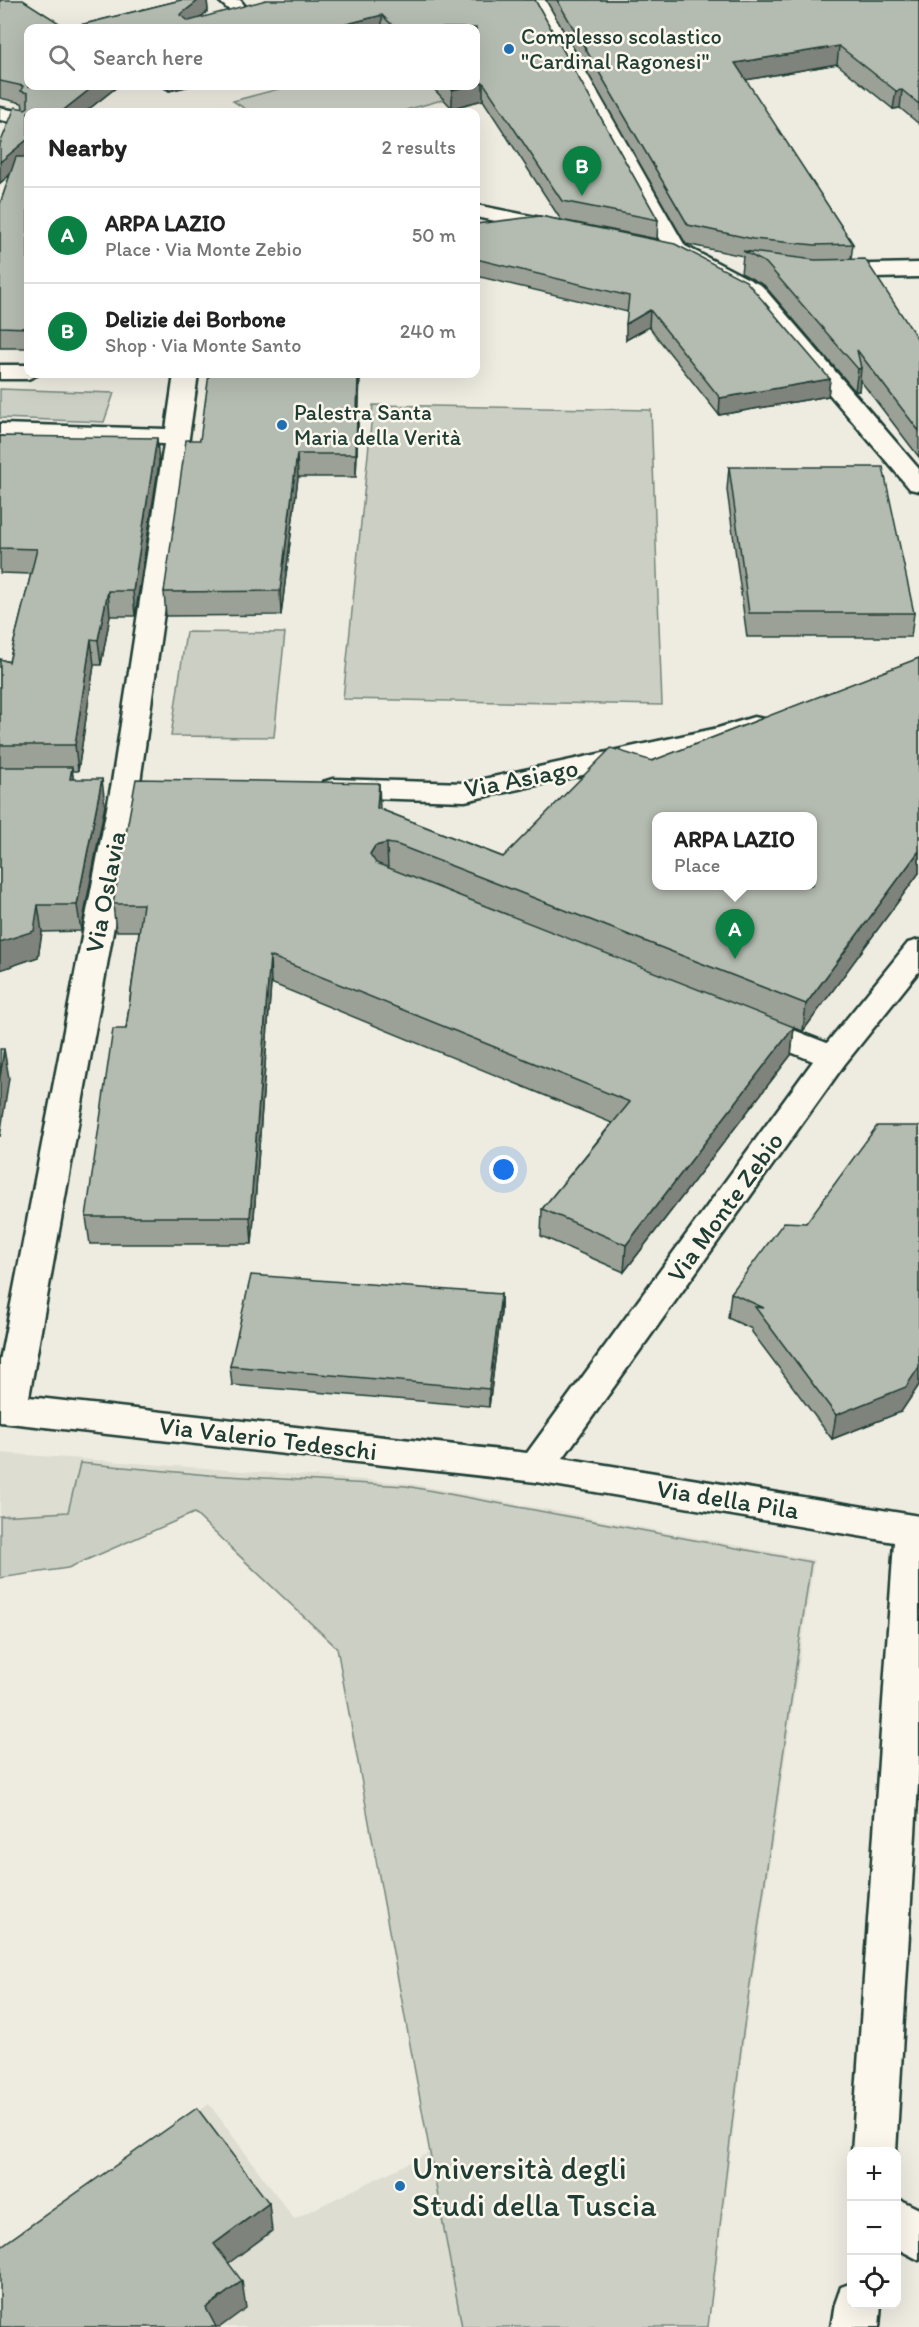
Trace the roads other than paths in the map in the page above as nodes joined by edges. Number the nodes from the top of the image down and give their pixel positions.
1 (536, 0) edge
2 (0, 114) edge
3 (24, 118) edge
4 (480, 212) edge
5 (577, 232) edge
6 (665, 248) junction
7 (751, 267) edge
8 (919, 270) edge
9 (802, 272) edge
10 (0, 372) edge
11 (24, 372) edge
12 (185, 378) edge
13 (0, 431) edge
14 (176, 437) junction
15 (919, 484) edge
16 (780, 716) edge
17 (313, 787) edge
18 (919, 950) edge
19 (722, 1013) edge
20 (833, 1057) junction
21 (4, 1408) edge
22 (536, 1468) junction
23 (916, 1531) edge
24 (874, 2147) edge
25 (901, 2223) edge
26 (919, 2237) edge
27 (857, 2309) edge
28 (855, 2327) edge

1 - 6 street
2 - 3 street
4 - 5 street
6 - 7 street
6 - 15 street
8 - 9 street
10 - 11 street
12 - 14 street, Via Oslavia
13 - 14 street
14 - 21 street, Via Oslavia
16 - 17 street, Via Asiago
18 - 20 street, Via Monte Zebio
19 - 20 street
20 - 22 street, Via Monte Zebio
21 - 22 street, Via Valerio Tedeschi
22 - 23 street, Via della Pila
23 - 24 street
25 - 26 street
27 - 28 street

